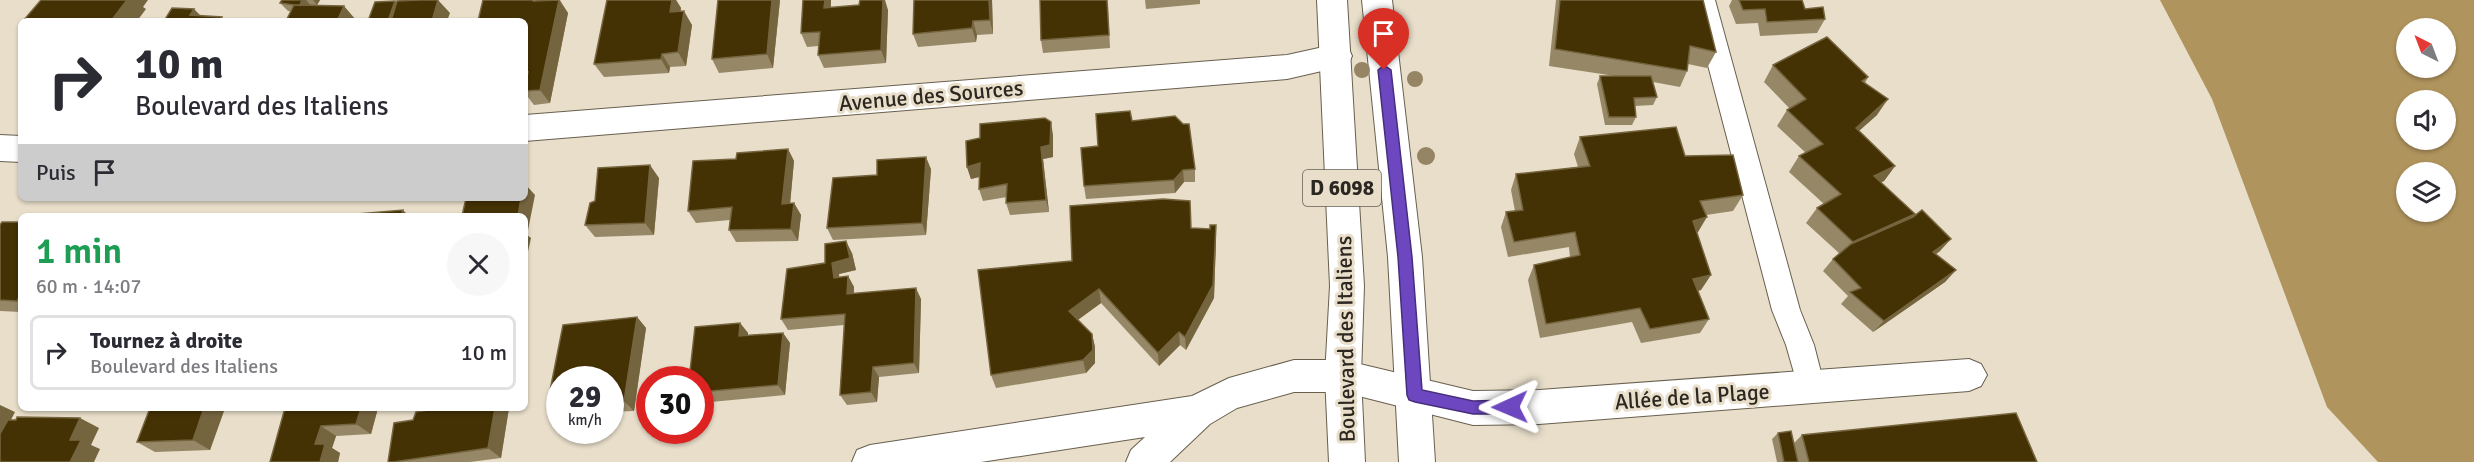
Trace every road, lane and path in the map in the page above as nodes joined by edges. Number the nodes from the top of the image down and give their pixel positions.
1 (1332, 0) edge
2 (1377, 0) edge
3 (1702, 0) edge
4 (1337, 56) junction
5 (528, 128) edge
6 (0, 148) edge
7 (18, 149) edge
8 (1969, 375) dead end
9 (1343, 376) junction
10 (1811, 388) junction
11 (1415, 395) junction
12 (1197, 412) junction
13 (870, 462) edge
14 (1144, 462) edge
15 (1347, 462) edge
16 (1417, 462) edge

1 - 4 street, Boulevard des Italiens / D 6098
2 - 11 street, D 6098
3 - 10 lane
4 - 5 street, Avenue des Sources
4 - 9 street, Boulevard des Italiens / D 6098
6 - 7 street
8 - 10 street, Allée de la Plage
9 - 11 street, Allée de la Plage
9 - 12 street, Allée de la Plage
9 - 15 street, Boulevard des Italiens / D 6098
10 - 11 street, Allée de la Plage
11 - 16 street, D 6098
12 - 13 street
12 - 14 street

